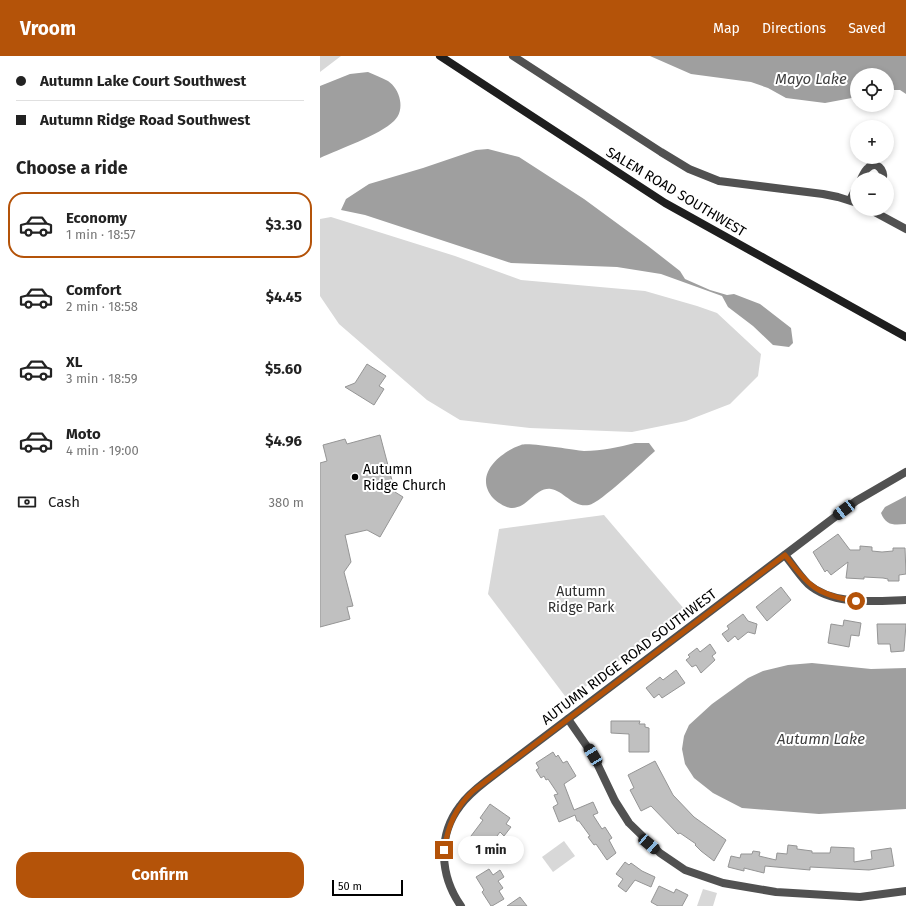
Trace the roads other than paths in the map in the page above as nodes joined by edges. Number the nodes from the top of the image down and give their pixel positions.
1 (440, 56) edge
2 (513, 56) edge
3 (865, 172) edge
4 (882, 172) edge
5 (850, 201) edge
6 (882, 216) edge
7 (906, 229) edge
8 (906, 337) edge
9 (906, 472) edge
10 (785, 555) junction
11 (906, 600) edge
12 (568, 719) junction
13 (906, 891) edge
14 (461, 906) edge

1 - 8 main road, SALEM ROAD SOUTHWEST
2 - 5 street
3 - 4 street
6 - 7 street
9 - 10 street, AUTUMN RIDGE ROAD SOUTHWEST
10 - 11 street
10 - 12 street, AUTUMN RIDGE ROAD SOUTHWEST
12 - 13 street
12 - 14 street, AUTUMN RIDGE ROAD SOUTHWEST

